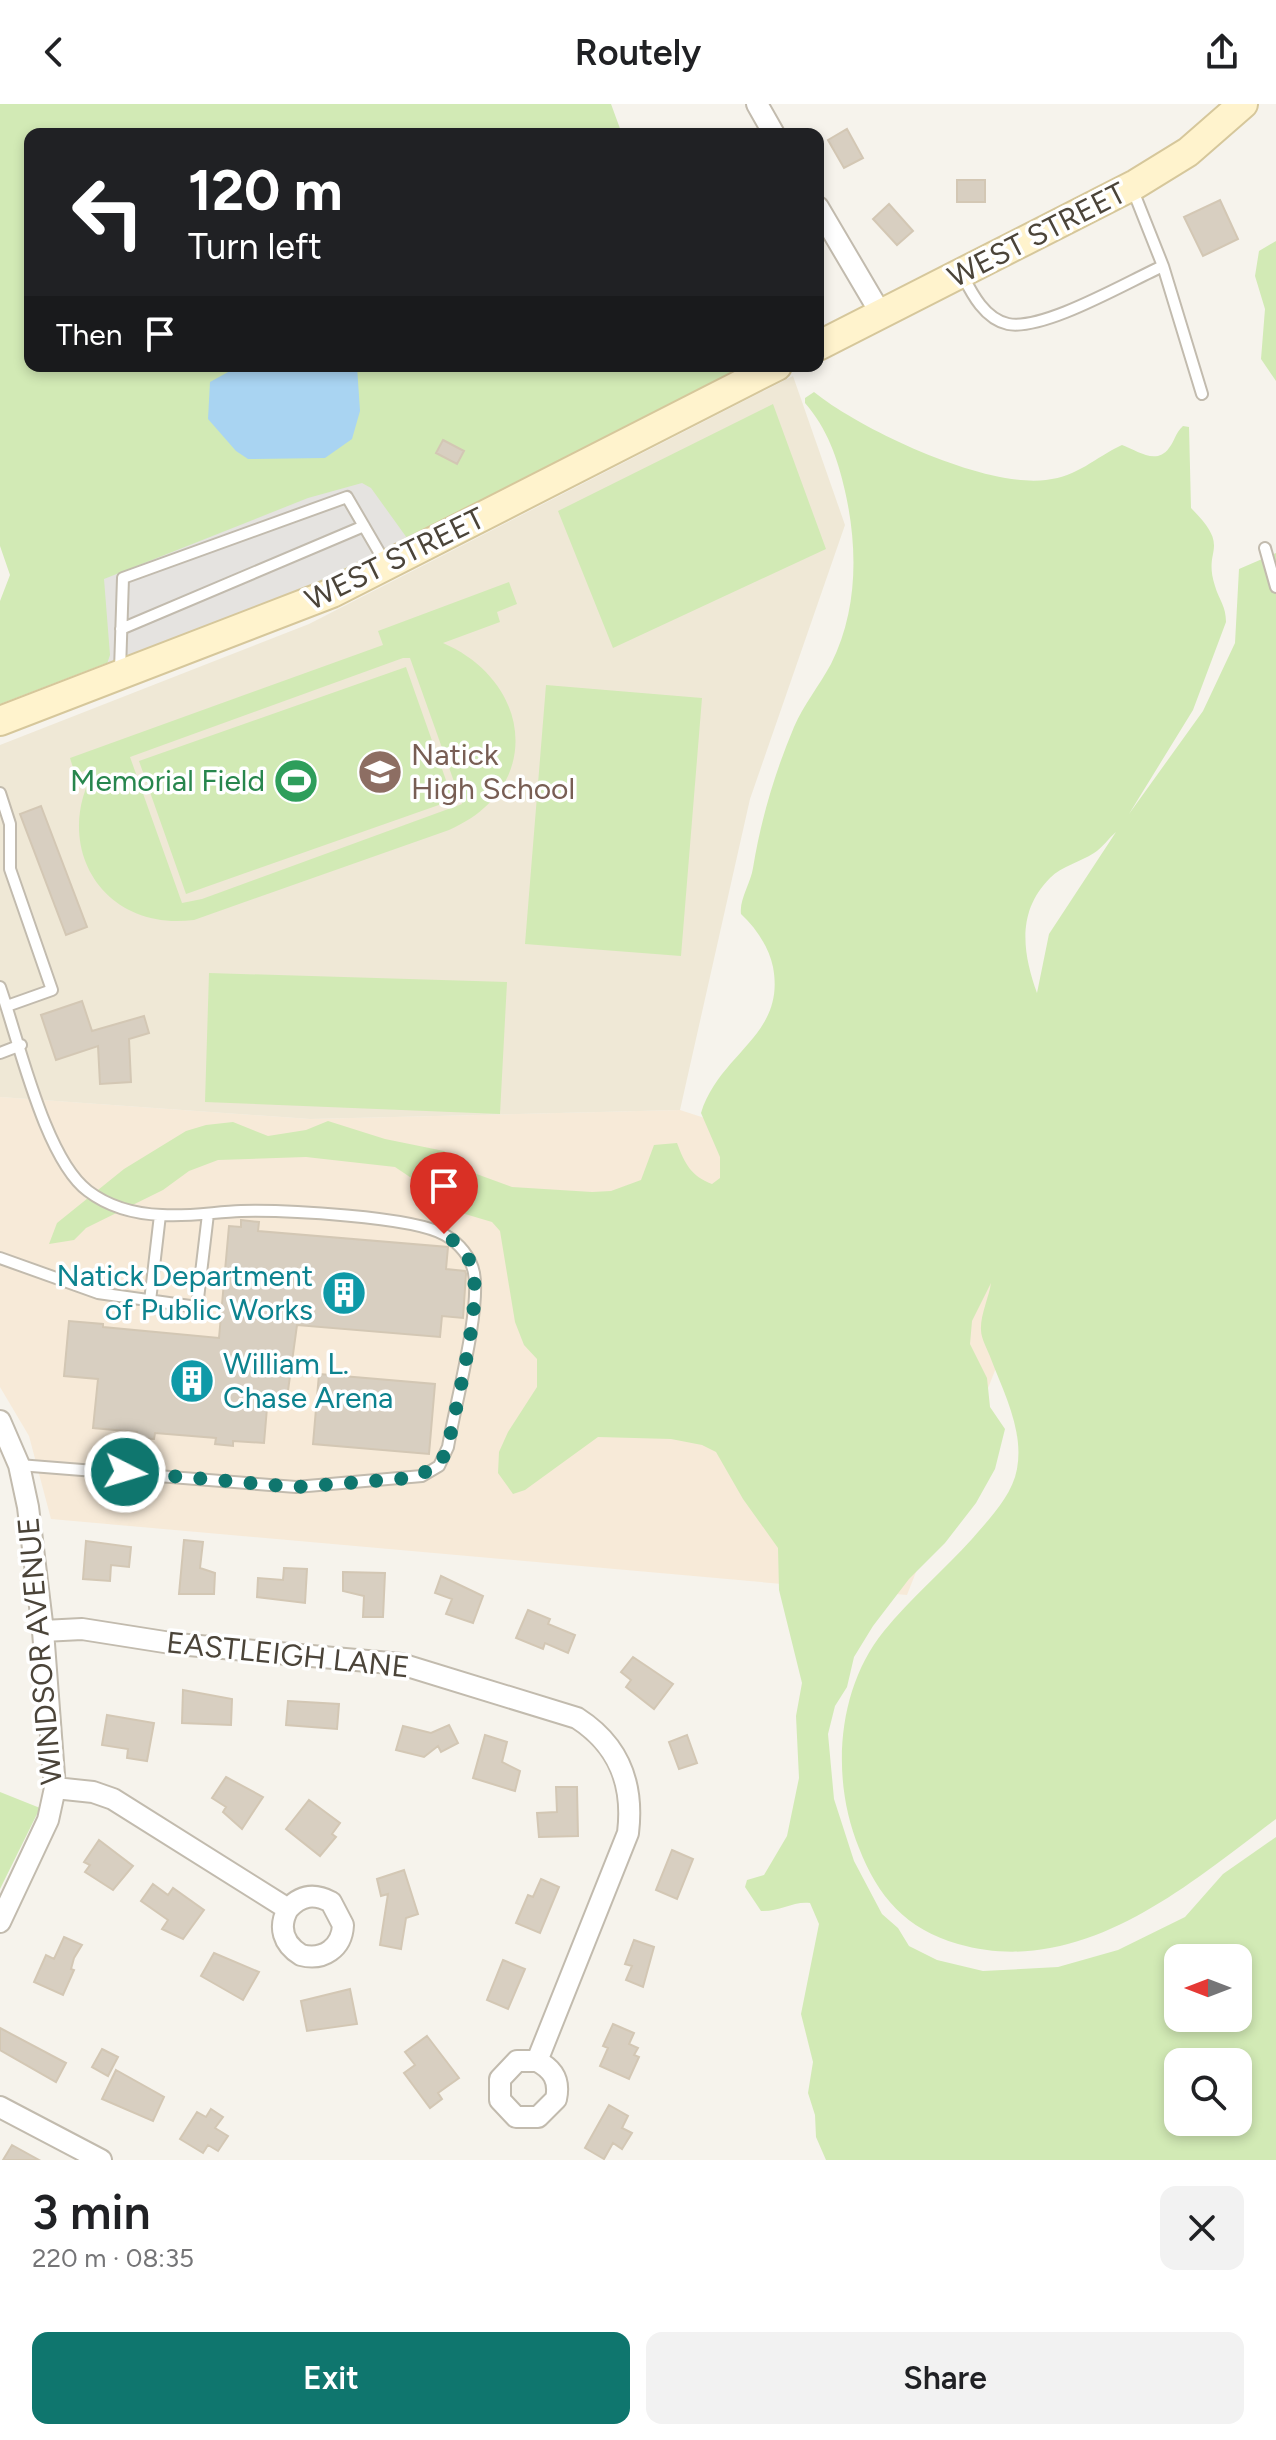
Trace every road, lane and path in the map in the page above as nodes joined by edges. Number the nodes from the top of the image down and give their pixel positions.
1 (757, 104) edge
2 (1243, 104) edge
3 (771, 128) edge
4 (1131, 187) junction
5 (824, 217) edge
6 (1163, 266) junction
7 (961, 273) junction
8 (881, 314) junction
9 (824, 343) edge
10 (765, 372) edge
11 (1202, 394) dead end
12 (364, 526) junction
13 (1265, 548) dead end
14 (387, 565) junction
15 (1276, 587) edge
16 (121, 629) junction
17 (120, 676) junction
18 (0, 721) edge
19 (0, 793) edge
20 (0, 987) edge
21 (7, 1006) junction
22 (21, 1045) junction
23 (0, 1053) edge
24 (208, 1214) junction
25 (160, 1215) junction
26 (0, 1258) edge
27 (150, 1301) junction
28 (0, 1421) edge
29 (19, 1465) junction
30 (43, 1631) junction
31 (55, 1788) junction
32 (288, 1909) dead end
33 (0, 1922) edge
34 (537, 2061) dead end
35 (0, 2107) edge
36 (101, 2160) edge

1 - 3 street
2 - 4 street, WEST STREET
4 - 6 lane
4 - 7 street, WEST STREET
5 - 8 street
6 - 7 lane
6 - 11 lane
7 - 8 street, WEST STREET
8 - 9 street, WEST STREET
10 - 14 street, WEST STREET
12 - 14 lane
12 - 16 lane
12 - 16 lane
13 - 15 lane
14 - 17 street, WEST STREET
16 - 17 lane
17 - 18 street, WEST STREET
19 - 21 lane
20 - 21 lane
21 - 22 lane
22 - 23 lane
22 - 25 lane
24 - 25 lane
24 - 27 lane
24 - 29 lane
25 - 27 lane
26 - 27 lane
28 - 29 street, WINDSOR AVENUE
29 - 30 street, WINDSOR AVENUE
30 - 31 street, WINDSOR AVENUE
30 - 34 street, EASTLEIGH LANE
31 - 32 street
31 - 33 street, WINDSOR AVENUE
35 - 36 street

